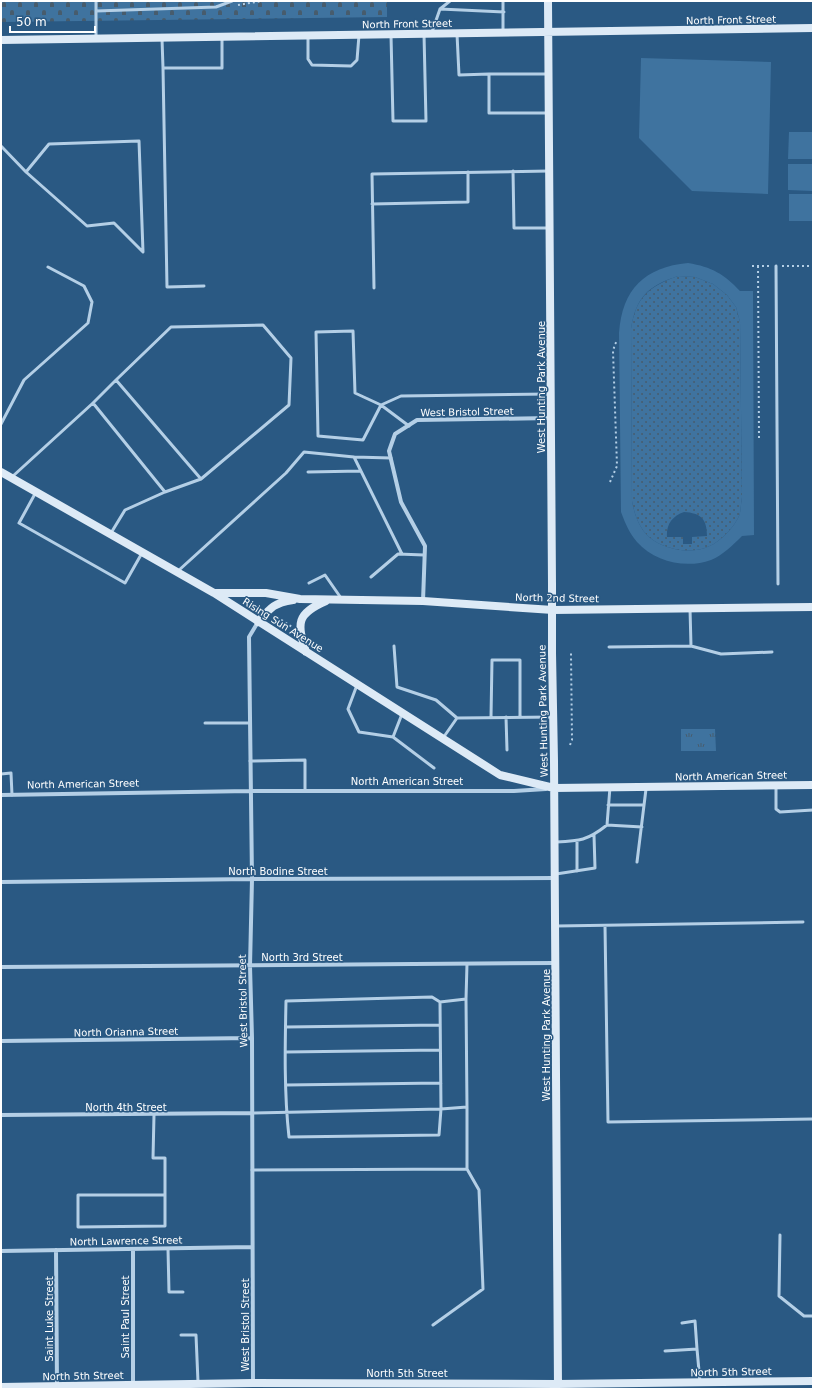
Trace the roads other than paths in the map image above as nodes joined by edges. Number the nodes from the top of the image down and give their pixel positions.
1 (96, 1) edge
2 (232, 1) edge
3 (450, 1) edge
4 (504, 1) edge
5 (548, 1) edge
6 (440, 9) junction
7 (96, 11) junction
8 (504, 12) junction
9 (813, 28) edge
10 (548, 32) junction
11 (503, 33) junction
12 (391, 34) junction
13 (428, 34) junction
14 (457, 34) junction
15 (359, 35) junction
16 (308, 36) junction
17 (162, 37) junction
18 (222, 37) junction
19 (96, 39) junction
20 (1, 40) edge
21 (163, 68) junction
22 (489, 74) junction
23 (548, 74) junction
24 (549, 113) junction
25 (1, 146) edge
26 (513, 171) junction
27 (549, 171) junction
28 (26, 172) junction
29 (468, 172) junction
30 (372, 204) junction
31 (550, 228) junction
32 (776, 266) dead end
33 (48, 267) dead end
34 (204, 286) dead end
35 (374, 288) dead end
36 (116, 380) junction
37 (551, 394) junction
38 (93, 403) junction
39 (381, 405) junction
40 (552, 418) junction
41 (1, 424) edge
42 (409, 426) junction
43 (354, 457) junction
44 (391, 458) junction
45 (361, 471) junction
46 (1, 472) edge
47 (308, 472) dead end
48 (11, 478) junction
49 (201, 479) junction
50 (36, 492) junction
51 (165, 492) junction
52 (110, 534) junction
53 (142, 553) junction
54 (402, 554) junction
55 (424, 555) junction
56 (177, 573) junction
57 (371, 577) dead end
58 (309, 583) dead end
59 (778, 584) dead end
60 (214, 593) junction
61 (300, 599) junction
62 (328, 600) junction
63 (342, 600) junction
64 (423, 601) junction
65 (813, 607) edge
66 (690, 608) junction
67 (258, 622) junction
68 (394, 646) dead end
69 (691, 646) junction
70 (609, 647) dead end
71 (306, 652) junction
72 (772, 652) dead end
73 (358, 684) junction
74 (403, 713) junction
75 (491, 717) junction
76 (520, 717) junction
77 (553, 717) junction
78 (457, 718) junction
79 (506, 718) junction
80 (205, 723) dead end
81 (250, 723) junction
82 (393, 737) junction
83 (443, 739) junction
84 (506, 750) dead end
85 (250, 761) junction
86 (434, 768) dead end
87 (1, 774) edge
88 (776, 785) junction
89 (813, 785) edge
90 (610, 787) junction
91 (646, 787) junction
92 (554, 788) junction
93 (250, 791) junction
94 (305, 791) junction
95 (1, 795) edge
96 (12, 795) junction
97 (608, 805) junction
98 (644, 805) junction
99 (813, 810) edge
100 (606, 825) junction
101 (642, 827) junction
102 (594, 835) junction
103 (577, 841) junction
104 (554, 842) junction
105 (637, 862) dead end
106 (577, 871) junction
107 (555, 876) junction
108 (252, 879) junction
109 (1, 882) edge
110 (803, 922) dead end
111 (555, 926) junction
112 (605, 926) junction
113 (555, 963) junction
114 (467, 964) junction
115 (250, 966) junction
116 (1, 967) edge
117 (466, 999) junction
118 (440, 1002) junction
119 (440, 1025) junction
120 (286, 1027) junction
121 (252, 1038) junction
122 (1, 1041) edge
123 (440, 1050) junction
124 (286, 1052) junction
125 (440, 1083) junction
126 (286, 1085) junction
127 (467, 1107) junction
128 (440, 1109) junction
129 (286, 1112) junction
130 (252, 1113) junction
131 (1, 1115) edge
132 (154, 1115) junction
133 (813, 1119) edge
134 (252, 1170) junction
135 (468, 1170) junction
136 (165, 1195) junction
137 (780, 1235) dead end
138 (252, 1247) junction
139 (168, 1249) junction
140 (56, 1250) junction
141 (133, 1250) junction
142 (1, 1251) edge
143 (184, 1292) dead end
144 (813, 1316) edge
145 (682, 1322) dead end
146 (433, 1325) dead end
147 (181, 1335) dead end
148 (697, 1349) junction
149 (665, 1352) dead end
150 (813, 1381) edge
151 (700, 1382) junction
152 (253, 1383) junction
153 (198, 1384) junction
154 (133, 1385) junction
155 (557, 1386) edge
156 (1, 1387) edge
157 (57, 1387) junction
158 (71, 1388) edge

1 - 7 lane
2 - 7 lane
3 - 6 lane
4 - 8 lane
5 - 10 street, West Hunting Park Avenue
6 - 8 lane
6 - 13 lane
7 - 19 lane
8 - 11 lane
9 - 10 street, North Front Street
10 - 11 street, North Front Street
10 - 23 street, West Hunting Park Avenue
11 - 14 street, North Front Street
12 - 13 street, North Front Street
12 - 13 lane
12 - 15 street, North Front Street
13 - 14 street, North Front Street
14 - 22 lane
15 - 16 street, North Front Street
15 - 16 lane
16 - 18 street, North Front Street
17 - 18 street, North Front Street
17 - 19 street, North Front Street
17 - 21 lane
18 - 21 lane
19 - 20 street, North Front Street
21 - 34 lane
22 - 23 lane
22 - 24 lane
23 - 24 street, West Hunting Park Avenue
24 - 27 street, West Hunting Park Avenue
25 - 28 lane
26 - 27 lane
26 - 29 lane
26 - 31 lane
27 - 31 street, West Hunting Park Avenue
28 - 28 lane
29 - 30 lane
29 - 30 lane
30 - 35 lane
31 - 37 street, West Hunting Park Avenue
32 - 59 lane
33 - 41 lane
36 - 38 lane
36 - 49 lane
36 - 49 lane
37 - 39 lane
37 - 40 street, West Hunting Park Avenue
38 - 48 lane
38 - 51 lane
39 - 39 lane
39 - 42 lane
40 - 42 street, West Bristol Street
40 - 77 street, West Hunting Park Avenue, bridge
42 - 44 street, West Bristol Street
43 - 44 lane
43 - 45 lane
43 - 56 lane
44 - 55 street, West Bristol Street
45 - 47 lane
45 - 54 lane
46 - 48 street, Rising Sun Avenue
48 - 50 street, Rising Sun Avenue
49 - 51 lane
50 - 52 street, Rising Sun Avenue
50 - 53 lane
51 - 52 lane
52 - 53 street, Rising Sun Avenue
53 - 56 street, Rising Sun Avenue
54 - 55 lane
54 - 57 lane
55 - 64 street, West Bristol Street
56 - 60 street, Rising Sun Avenue
58 - 63 lane
60 - 61 street, North 2nd Street
60 - 67 street, Rising Sun Avenue
61 - 62 street, North 2nd Street
61 - 67 street, North 2nd Street
62 - 63 street, North 2nd Street
62 - 71 street
63 - 64 street, North 2nd Street
64 - 66 street, North 2nd Street
65 - 66 street, North 2nd Street
66 - 69 lane
67 - 71 street, Rising Sun Avenue
67 - 81 street, West Bristol Street
68 - 78 lane
69 - 70 lane
69 - 72 lane
71 - 73 street, Rising Sun Avenue
73 - 74 street, Rising Sun Avenue
73 - 82 lane
74 - 82 lane
74 - 83 street, Rising Sun Avenue
75 - 76 lane
75 - 78 lane
75 - 79 lane
76 - 77 lane
76 - 79 lane
77 - 92 street, West Hunting Park Avenue
78 - 83 lane
79 - 84 lane
80 - 81 lane
81 - 85 street, West Bristol Street
82 - 86 lane
83 - 92 street, Rising Sun Avenue
85 - 93 street, West Bristol Street
85 - 94 lane
87 - 96 lane
88 - 89 street, North American Street
88 - 91 street, North American Street
88 - 99 lane
90 - 91 street, North American Street
90 - 92 street, North American Street
90 - 97 lane
91 - 98 lane
92 - 94 street, North American Street
92 - 104 street, West Hunting Park Avenue
93 - 94 street, North American Street
93 - 96 street, North American Street
93 - 108 street, West Bristol Street
95 - 96 street, North American Street
97 - 98 lane
97 - 100 lane
98 - 101 lane
100 - 101 lane
100 - 102 lane
101 - 105 lane
102 - 103 lane
102 - 106 lane
103 - 104 lane
103 - 106 lane
104 - 107 street, West Hunting Park Avenue
106 - 107 lane
107 - 108 street, North Bodine Street
107 - 111 street, West Hunting Park Avenue
108 - 109 street, North Bodine Street
108 - 115 street, West Bristol Street
110 - 112 lane
111 - 112 lane
111 - 113 street, West Hunting Park Avenue
112 - 133 lane
113 - 114 street, North 3rd Street
113 - 155 street, West Hunting Park Avenue
114 - 115 street, North 3rd Street
114 - 117 lane
115 - 116 street, North 3rd Street
115 - 121 street, West Bristol Street
117 - 118 lane
117 - 127 lane
118 - 119 lane
118 - 120 lane
119 - 120 lane
119 - 123 lane
120 - 124 lane
121 - 122 street, North Orianna Street
121 - 130 street, West Bristol Street
123 - 124 lane
123 - 125 lane
124 - 126 lane
125 - 126 lane
125 - 128 lane
126 - 129 lane
127 - 128 lane
127 - 135 lane
128 - 129 lane
128 - 129 lane
129 - 130 lane
130 - 132 street, North 4th Street
130 - 134 street, West Bristol Street
131 - 132 street, North 4th Street
132 - 136 lane
134 - 135 lane
134 - 138 street, West Bristol Street
135 - 146 lane
136 - 136 lane
137 - 144 lane
138 - 139 street, North Lawrence Street
138 - 152 street, West Bristol Street
139 - 141 street, North Lawrence Street
139 - 143 lane
140 - 141 street, North Lawrence Street
140 - 142 street, North Lawrence Street
140 - 157 street, Saint Luke Street
141 - 154 street, Saint Paul Street
145 - 148 lane
147 - 153 lane
148 - 149 lane
148 - 151 lane
150 - 151 street, North 5th Street
151 - 155 street, North 5th Street
152 - 153 street, North 5th Street
152 - 155 street, North 5th Street
153 - 154 street, North 5th Street
154 - 158 street, North 5th Street
156 - 157 street, North 5th Street
157 - 158 street, North 5th Street

